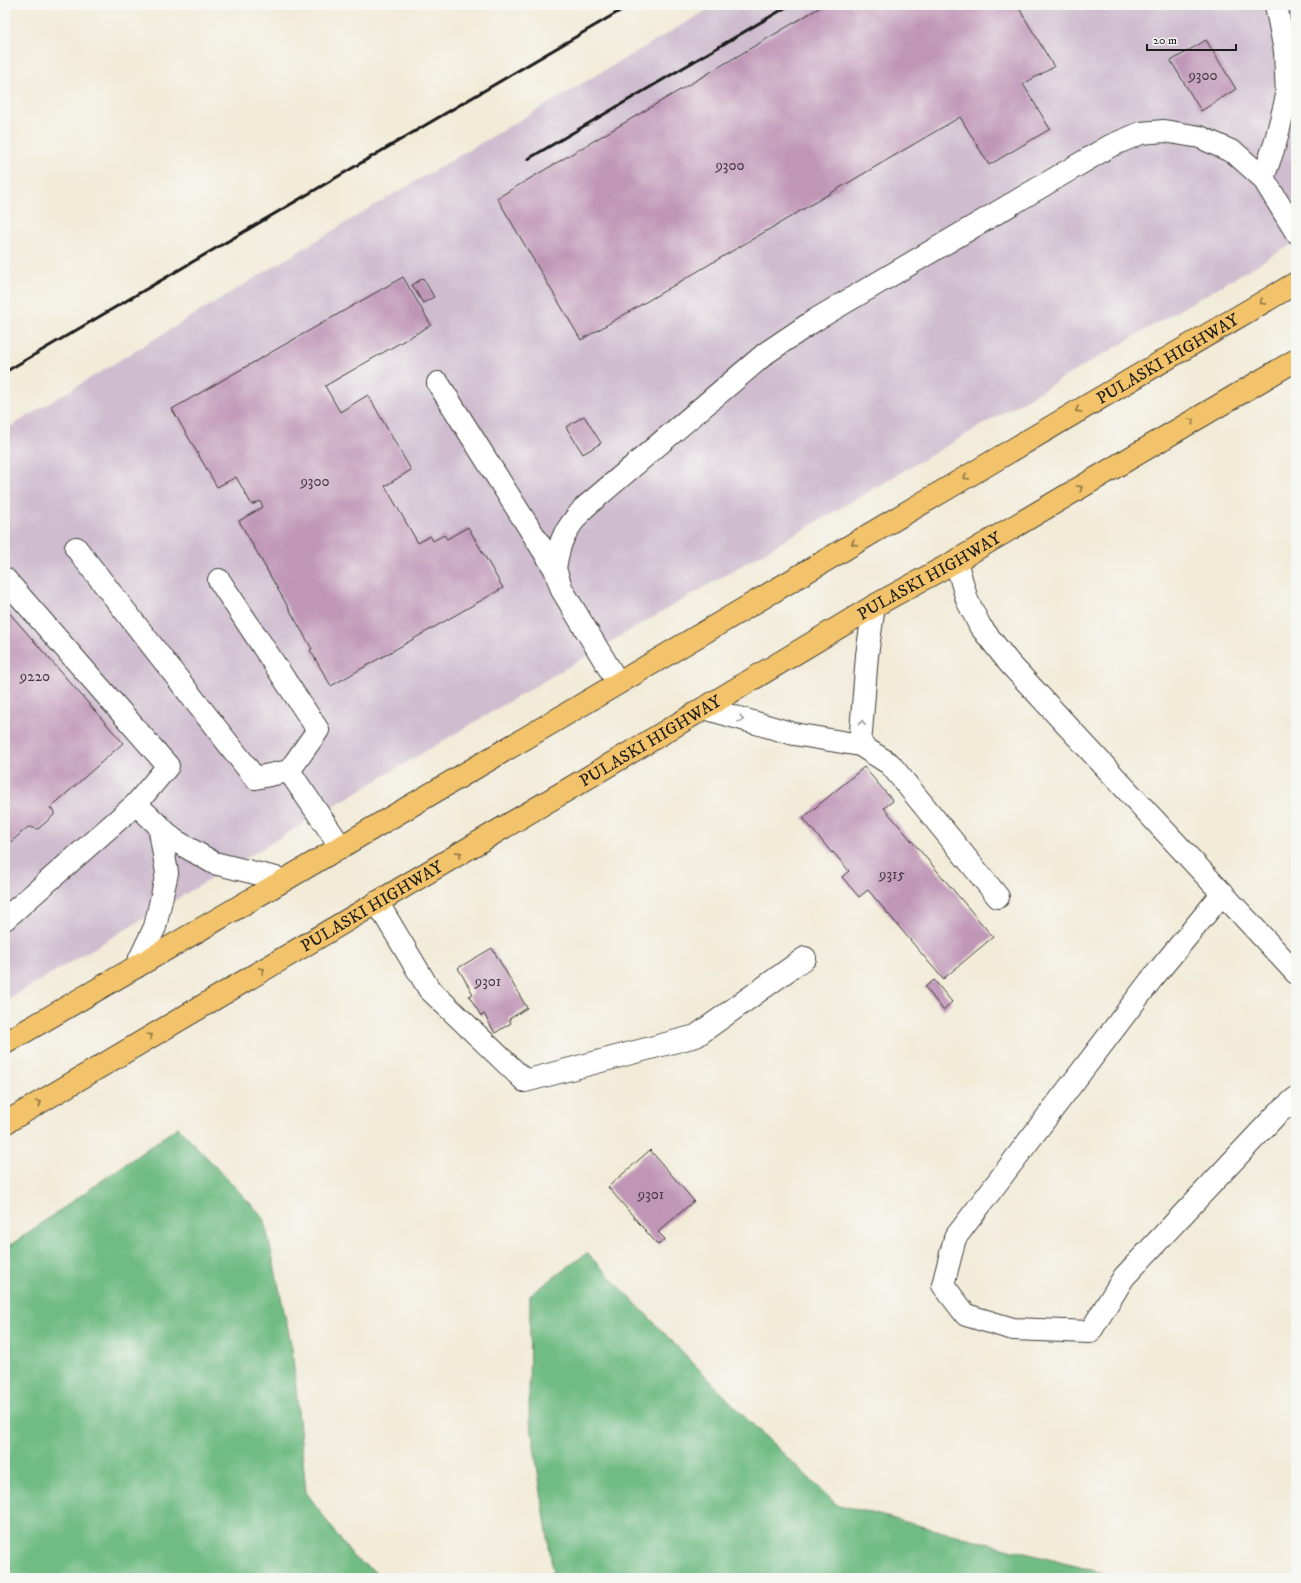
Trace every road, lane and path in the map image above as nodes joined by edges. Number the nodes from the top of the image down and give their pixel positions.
1 (1276, 5) edge
2 (1263, 178) junction
3 (1296, 232) edge
4 (1296, 282) edge
5 (1296, 360) edge
6 (438, 383) dead end
7 (76, 548) dead end
8 (956, 561) junction
9 (555, 569) junction
10 (5, 579) edge
11 (218, 580) dead end
12 (874, 606) junction
13 (618, 683) junction
14 (704, 708) junction
15 (860, 745) junction
16 (289, 771) junction
17 (136, 804) junction
18 (159, 825) junction
19 (341, 847) junction
20 (284, 880) junction
21 (1223, 894) junction
22 (998, 896) dead end
23 (377, 902) junction
24 (5, 919) edge
25 (805, 958) dead end
26 (136, 967) junction
27 (1296, 973) edge
28 (5, 1043) edge
29 (1296, 1098) edge
30 (5, 1122) edge

1 - 2 lane
2 - 3 lane
2 - 9 lane
4 -> 13 highway, PULASKI HIGHWAY
8 -> 5 highway, PULASKI HIGHWAY
6 - 9 lane
7 - 16 lane
8 - 12 highway, PULASKI HIGHWAY
8 - 21 lane
9 - 13 lane
10 - 17 lane
11 - 16 lane
12 - 14 highway, PULASKI HIGHWAY
15 -> 12 lane
13 - 19 highway, PULASKI HIGHWAY
14 -> 15 lane
23 -> 14 highway, PULASKI HIGHWAY
15 - 22 lane
16 - 19 lane
17 - 18 lane
17 - 24 lane
18 - 20 lane
18 - 26 lane
19 - 20 highway, PULASKI HIGHWAY
20 - 26 highway, PULASKI HIGHWAY
21 - 27 lane
21 - 29 lane
23 - 25 lane
30 -> 23 highway, PULASKI HIGHWAY
26 - 28 highway, PULASKI HIGHWAY

